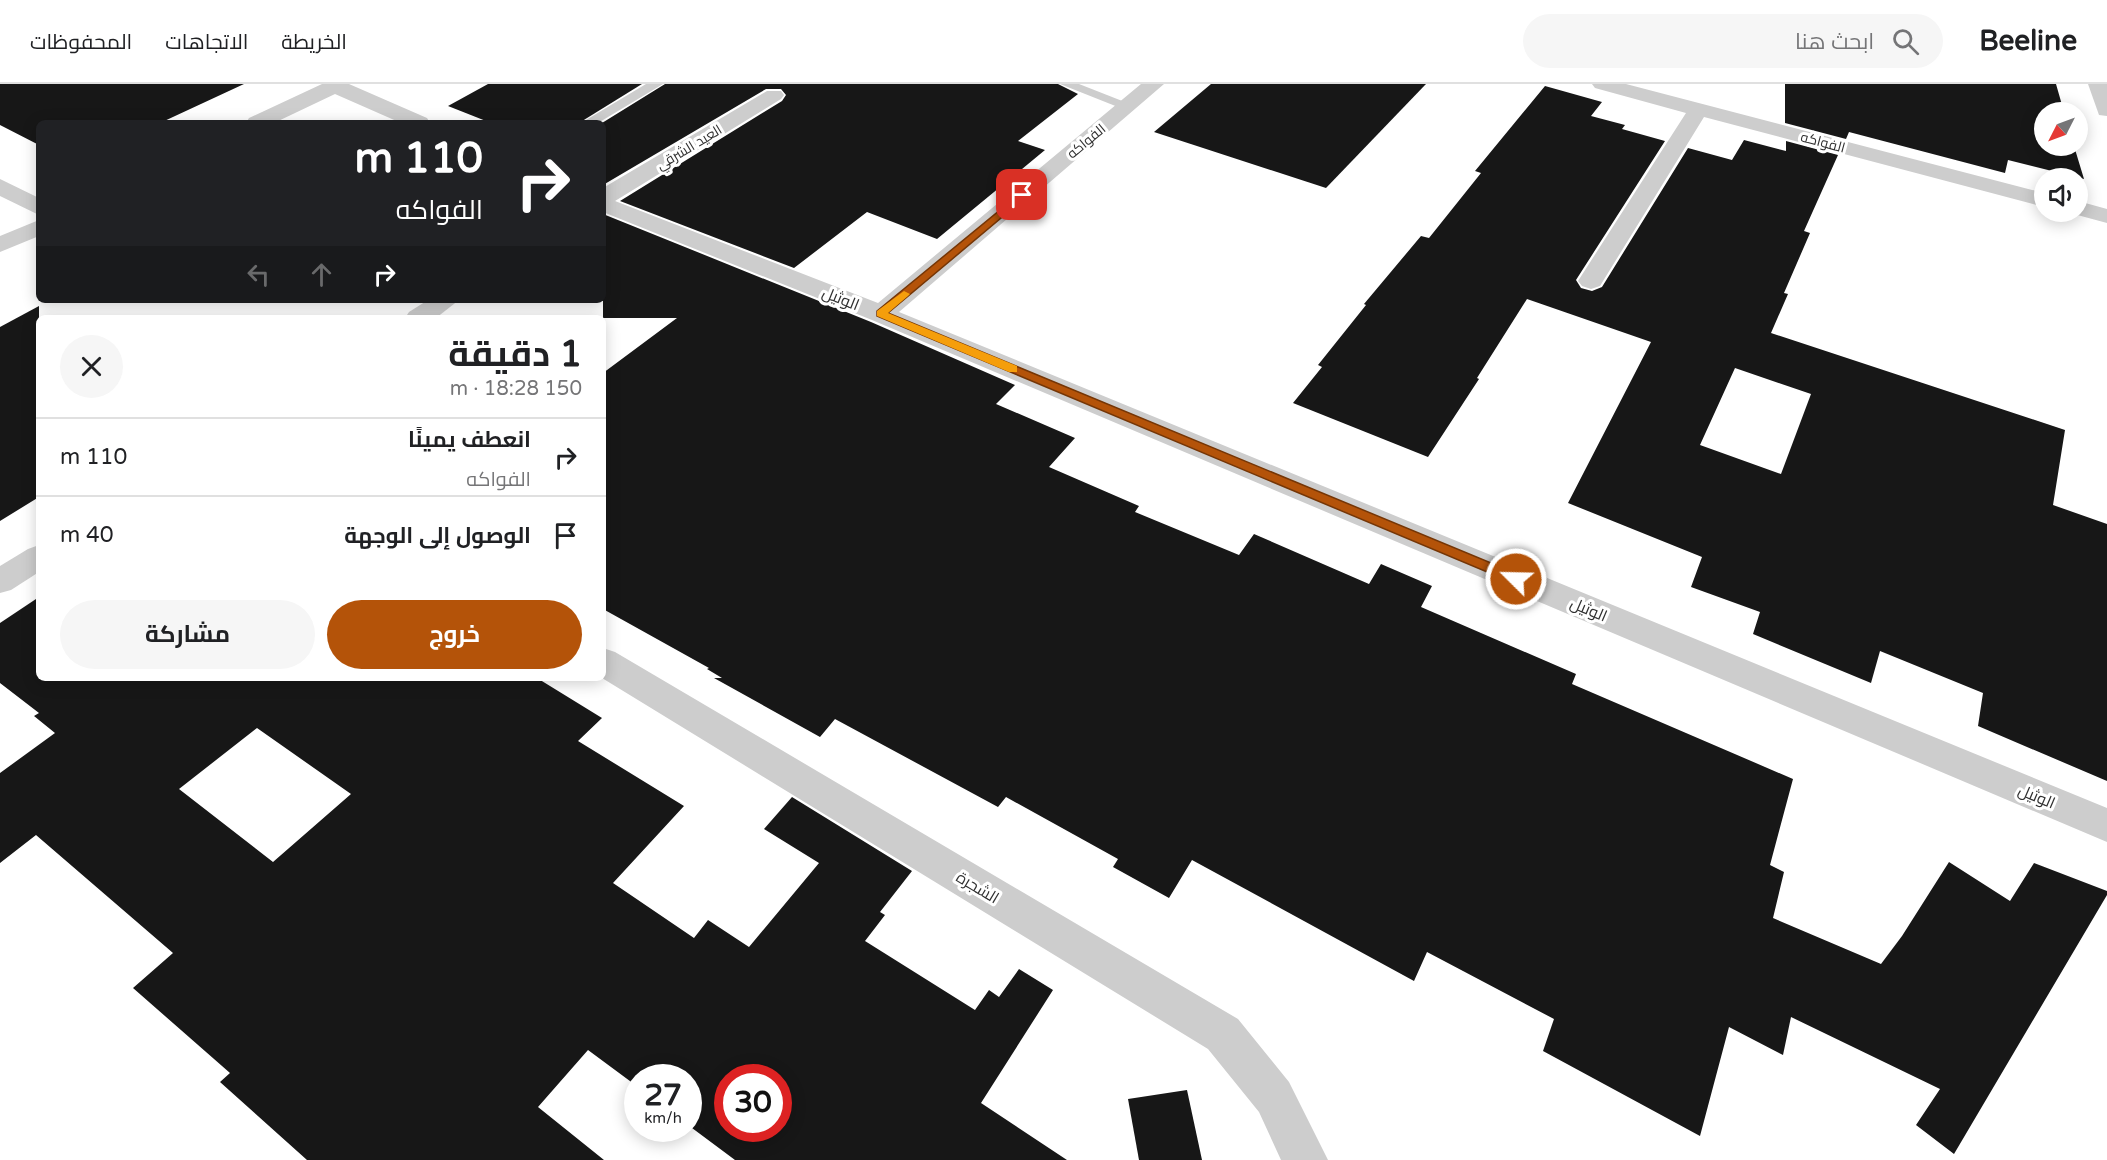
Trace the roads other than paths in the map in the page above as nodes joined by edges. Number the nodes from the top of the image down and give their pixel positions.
1 (656, 84) edge
2 (1067, 84) edge
3 (1154, 84) edge
4 (1602, 84) edge
5 (2098, 84) edge
6 (337, 85) edge
7 (1669, 92) edge
8 (774, 95) dead end
9 (1128, 106) junction
10 (1700, 109) junction
11 (2107, 110) edge
12 (263, 120) edge
13 (413, 120) edge
14 (593, 120) edge
15 (0, 186) edge
16 (606, 196) edge
17 (2034, 197) edge
18 (606, 205) edge
19 (36, 206) edge
20 (2088, 211) edge
21 (2107, 216) edge
22 (36, 228) edge
23 (0, 245) edge
24 (1592, 281) dead end
25 (441, 303) edge
26 (881, 314) junction
27 (423, 315) edge
28 (36, 559) edge
29 (0, 581) edge
30 (606, 664) edge
31 (2107, 825) edge
32 (1305, 1160) edge

1 - 14 lane
2 - 9 lane
3 - 9 street, الفواكه
4 - 7 street, الفواكه
5 - 11 street
6 - 12 street
6 - 13 street
7 - 10 street, الفواكه
8 - 16 street, العيد الشرقي
9 - 26 street, الفواكه
10 - 17 street, الفواكه
10 - 24 street
15 - 19 street
18 - 26 street, الوثيل
20 - 21 street
22 - 23 street
25 - 27 street
26 - 31 street, الوثيل
28 - 29 street
30 - 32 street, الشجرة

